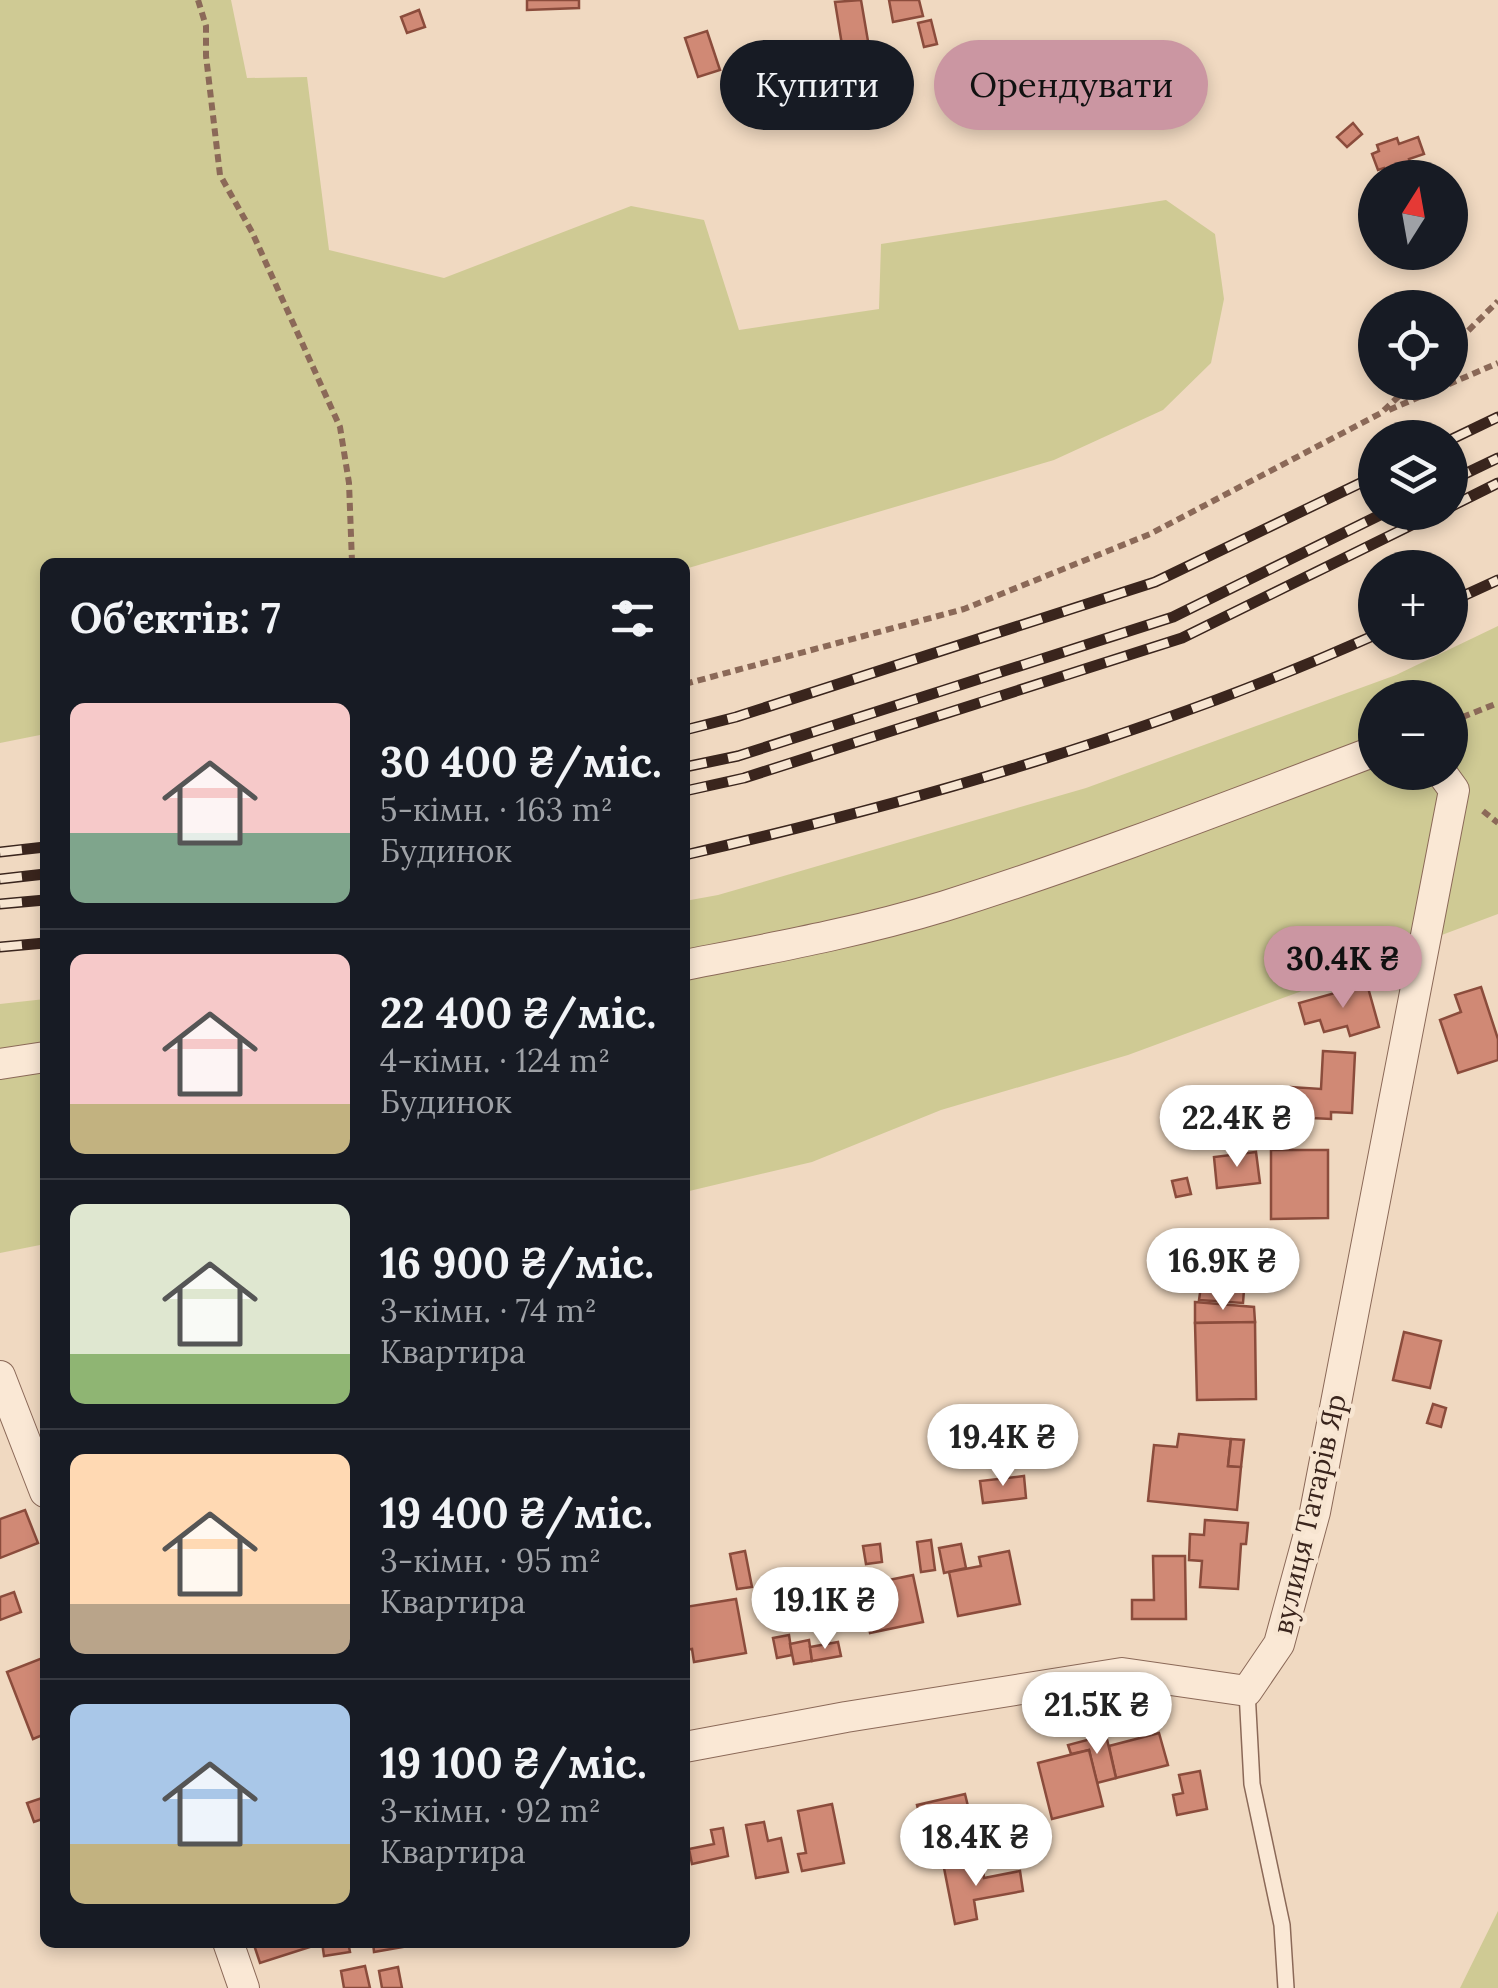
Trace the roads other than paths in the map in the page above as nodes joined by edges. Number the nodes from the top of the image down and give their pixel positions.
1 (1358, 756) edge
2 (1454, 790) edge
3 (690, 964) edge
4 (40, 1058) edge
5 (0, 1064) edge
6 (0, 1376) edge
7 (40, 1479) edge
8 (1247, 1691) junction
9 (690, 1746) edge
10 (230, 1948) edge
11 (244, 1988) edge
12 (1286, 1988) edge

1 - 3 street
2 - 8 street, вулиця Татарів Яр
4 - 5 street
6 - 7 street
8 - 9 street
8 - 12 lane
10 - 11 street

